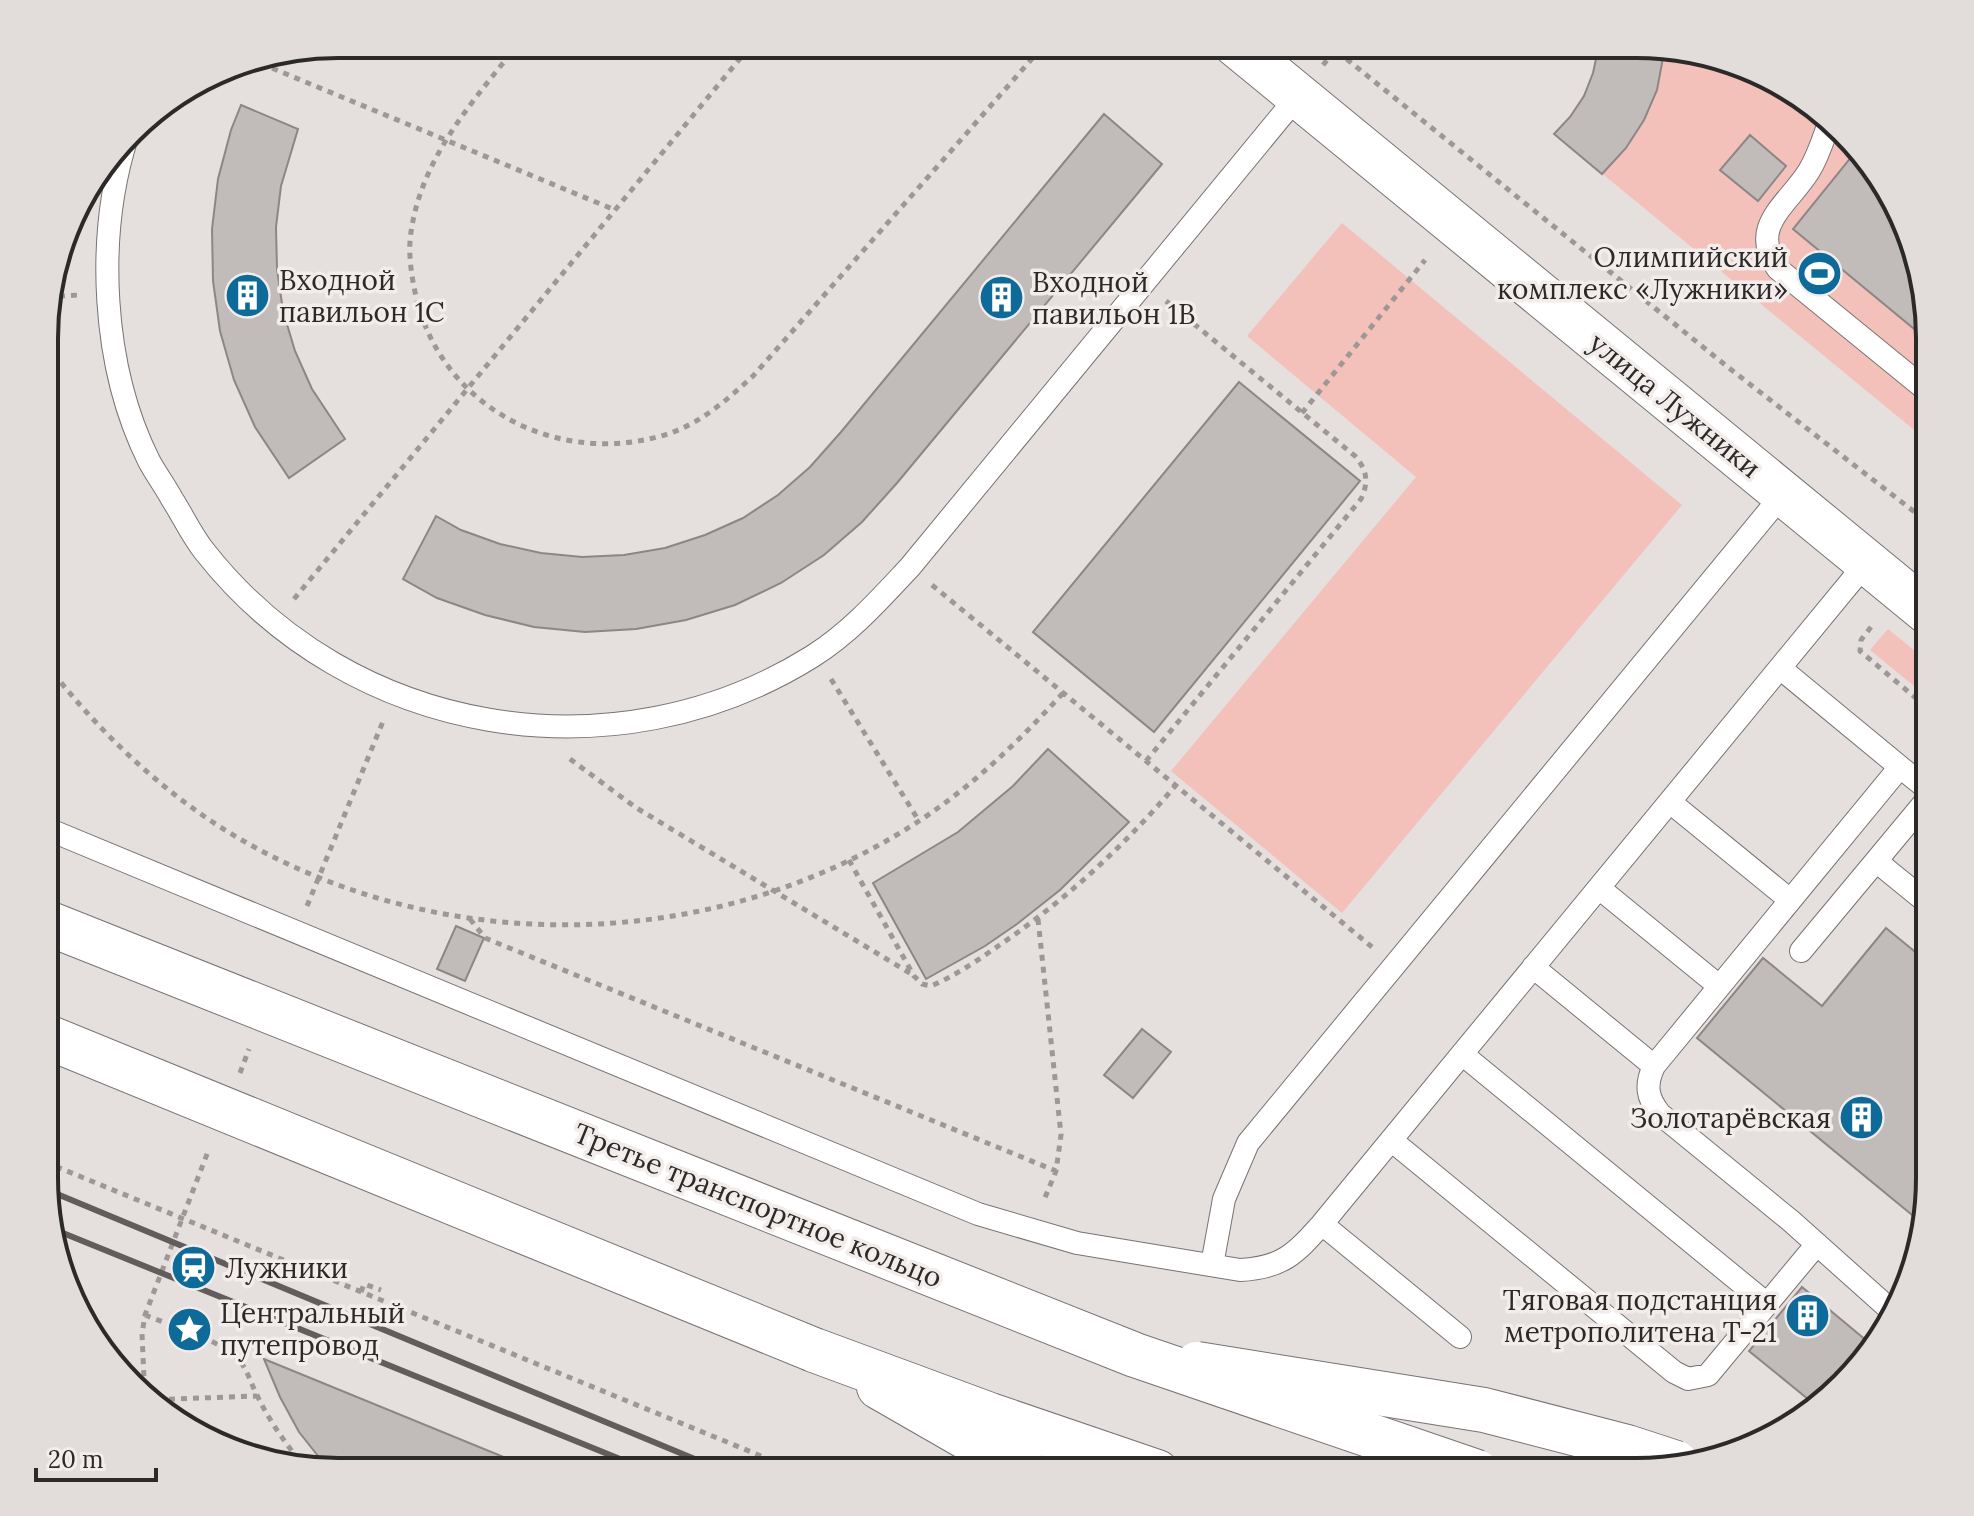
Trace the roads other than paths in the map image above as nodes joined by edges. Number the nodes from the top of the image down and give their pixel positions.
1 (1252, 59) edge
2 (1297, 97) junction
3 (1825, 131) edge
4 (119, 164) edge
5 (1916, 382) edge
6 (1783, 494) junction
7 (1867, 562) junction
8 (1916, 602) edge
9 (1780, 668) junction
10 (1900, 767) junction
11 (1915, 780) edge
12 (1670, 802) junction
13 (1915, 811) edge
14 (59, 834) edge
15 (1876, 861) junction
16 (1599, 888) junction
17 (1915, 893) edge
18 (1790, 900) junction
19 (59, 927) edge
20 (1801, 951) dead end
21 (1533, 967) junction
22 (1719, 986) junction
23 (59, 1042) edge
24 (1462, 1054) junction
25 (1654, 1066) junction
26 (1391, 1140) junction
27 (1322, 1224) junction
28 (1817, 1244) junction
29 (1212, 1265) junction
30 (1767, 1304) junction
31 (1885, 1305) edge
32 (1460, 1337) dead end
33 (814, 1350) junction
34 (1135, 1355) junction
35 (1657, 1457) edge
36 (1002, 1458) edge
37 (1115, 1458) edge
38 (1436, 1458) edge

1 - 2 main road, улица Лужники
2 - 4 lane
2 - 6 main road, улица Лужники
3 - 5 lane
6 - 7 main road, улица Лужники
6 - 29 lane
7 - 8 main road, улица Лужники
7 - 9 lane
9 - 10 lane
9 - 12 lane
10 - 11 lane
10 - 18 lane
12 - 16 lane
12 - 18 lane
13 - 15 lane
14 - 29 lane
15 - 17 lane
15 - 20 lane
16 - 21 lane
16 - 22 lane
18 - 22 lane
19 - 34 main road, Третье транспортное кольцо, bridge
21 - 24 lane
21 - 25 lane
22 - 25 lane
23 - 33 main road, bridge
24 - 26 lane
24 - 30 lane
25 - 28 lane
26 - 27 lane
26 - 30 lane
27 - 29 lane
27 - 32 lane
28 - 30 lane
28 - 31 lane
33 - 36 main road
33 - 37 main road
34 - 35 main road, bridge
34 - 38 main road, Третье транспортное кольцо, bridge

